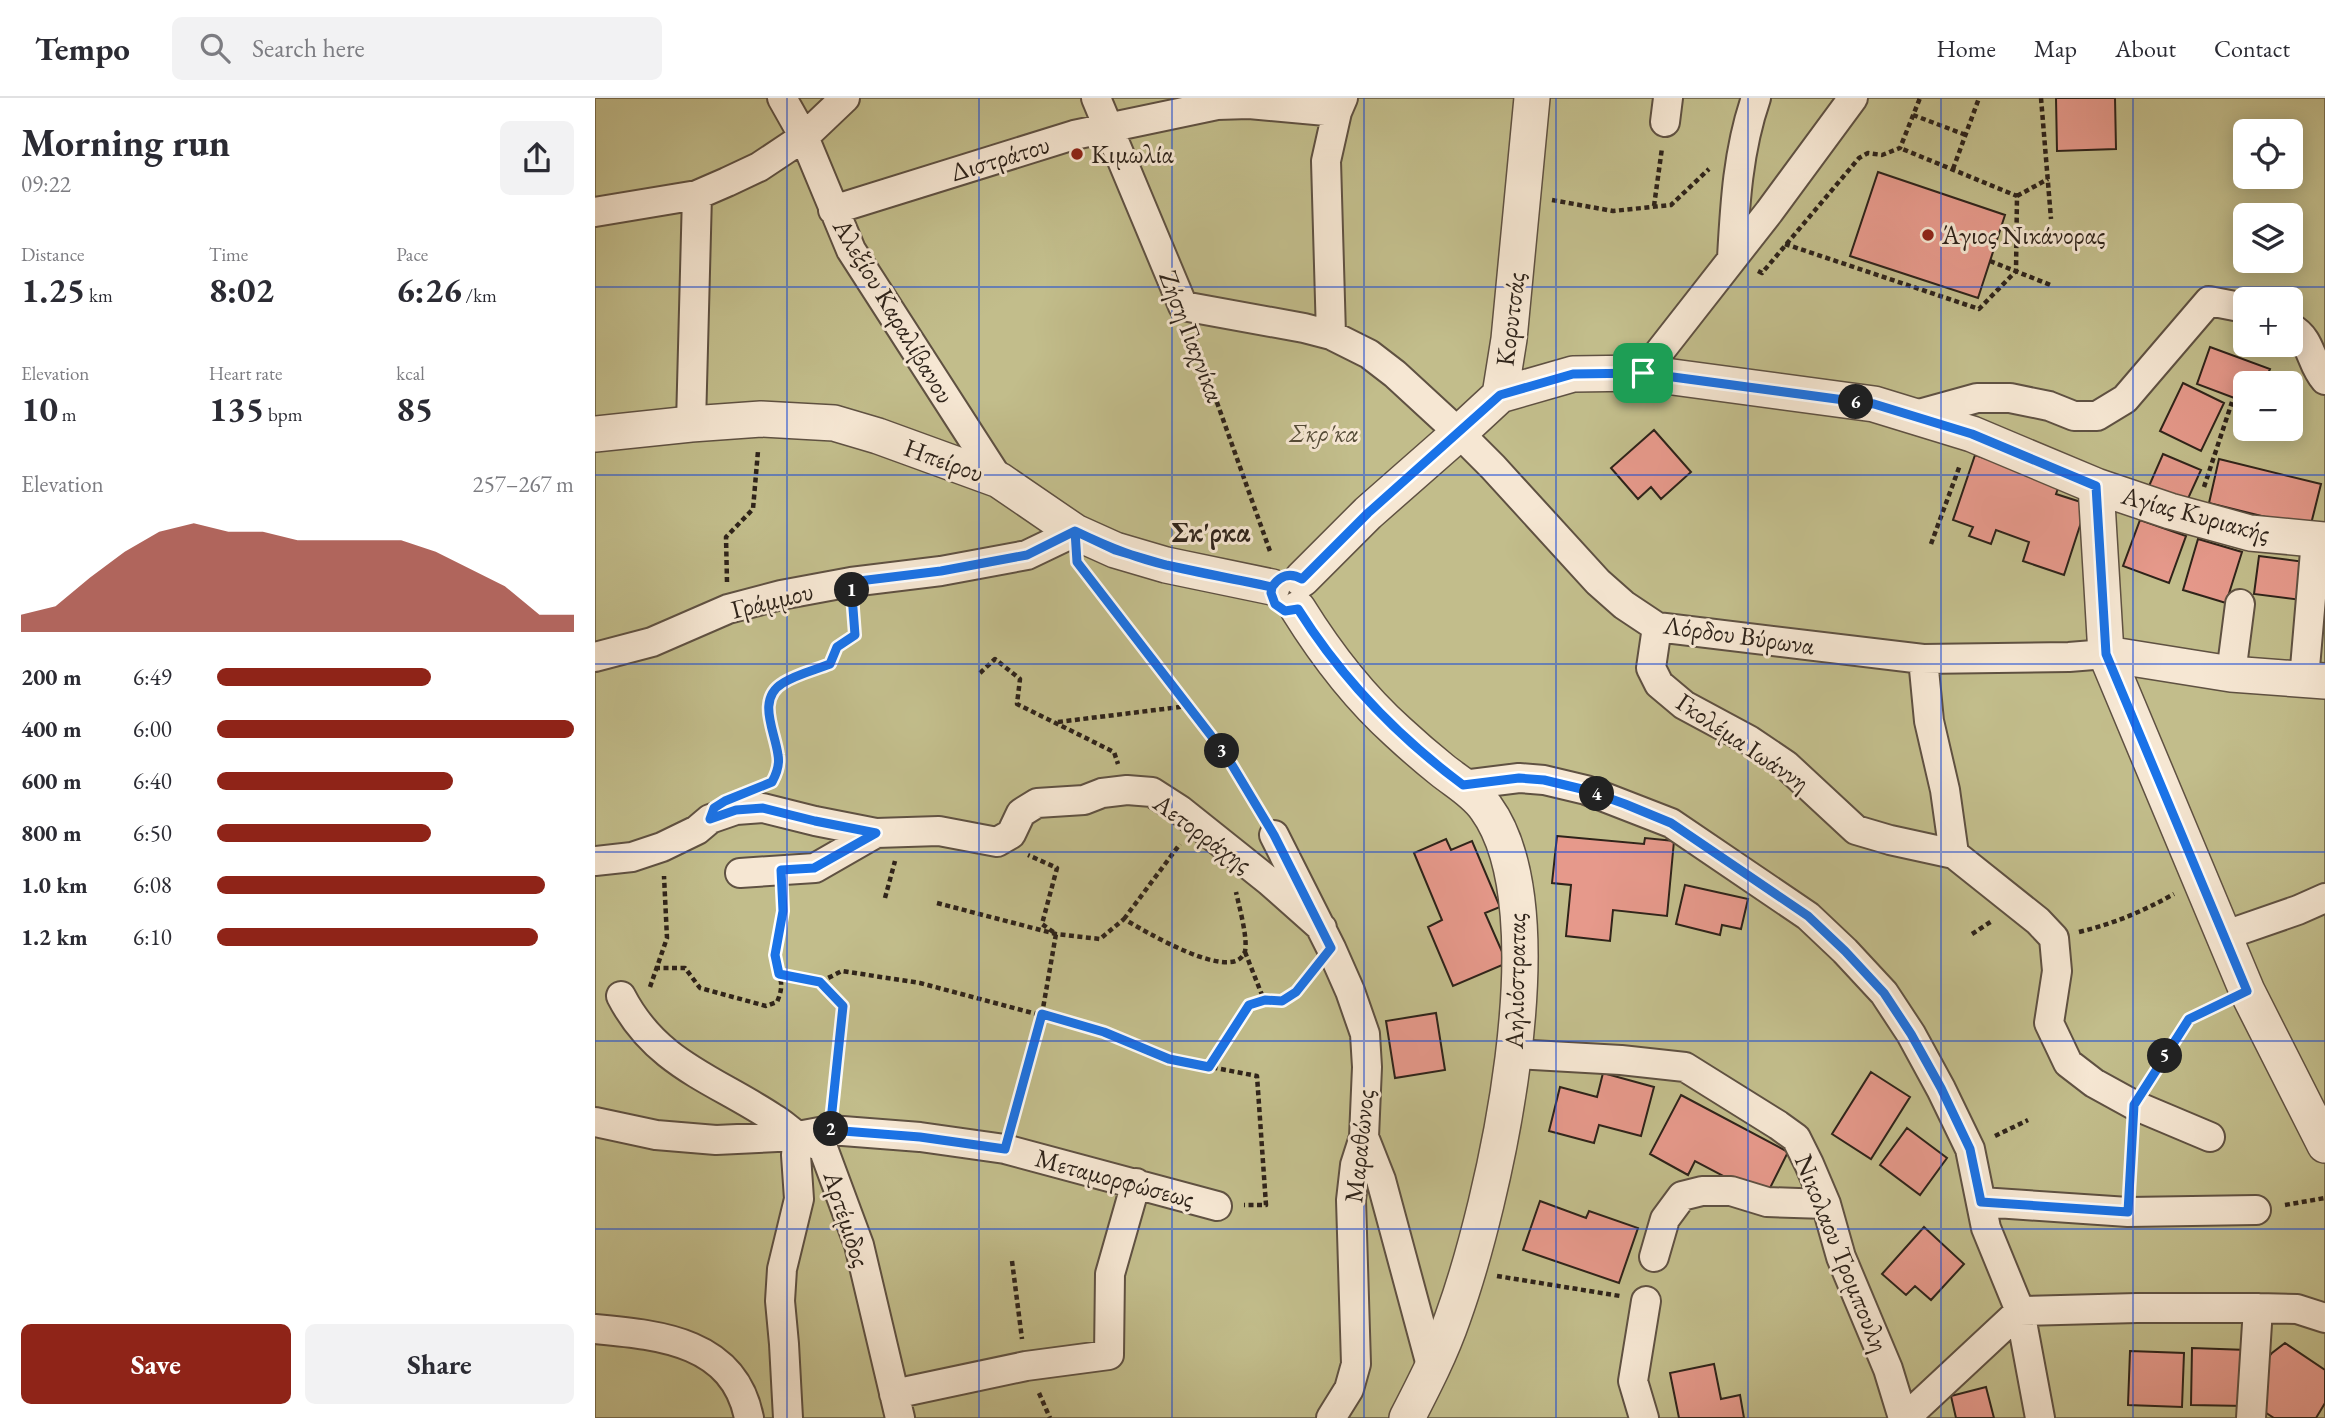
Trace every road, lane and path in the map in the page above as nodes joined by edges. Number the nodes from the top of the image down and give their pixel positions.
1 (782, 98) edge
2 (845, 98) edge
3 (1096, 98) edge
4 (1532, 98) edge
5 (1756, 98) edge
6 (1853, 98) edge
7 (1920, 98) edge
8 (1979, 98) edge
9 (2041, 98) edge
10 (1340, 105) edge
11 (1667, 110) edge
12 (1913, 114) junction
13 (1107, 128) junction
14 (1966, 135) junction
15 (804, 137) junction
16 (1900, 148) junction
17 (1739, 168) junction
18 (1953, 169) junction
19 (2048, 178) junction
20 (697, 194) junction
21 (1523, 195) junction
22 (2017, 196) junction
23 (1654, 206) junction
24 (833, 210) junction
25 (595, 212) edge
26 (2051, 219) dead end
27 (1785, 244) junction
28 (1732, 258) junction
29 (1990, 261) dead end
30 (2016, 271) junction
31 (1762, 273) dead end
32 (2053, 286) dead end
33 (1183, 306) junction
34 (2233, 306) edge
35 (1331, 335) junction
36 (2303, 338) edge
37 (1643, 373) junction
38 (2325, 380) edge
39 (1500, 395) junction
40 (2232, 402) dead end
41 (1912, 416) junction
42 (761, 419) junction
43 (691, 424) junction
44 (1459, 433) junction
45 (595, 434) edge
46 (1972, 434) junction
47 (999, 480) junction
48 (2096, 486) junction
49 (2194, 518) junction
50 (1075, 531) junction
51 (2320, 540) edge
52 (1931, 544) dead end
53 (851, 582) junction
54 (1288, 588) junction
55 (2240, 604) dead end
56 (728, 610) junction
57 (1657, 627) junction
58 (2106, 654) junction
59 (595, 657) edge
60 (1923, 659) junction
61 (980, 673) dead end
62 (2231, 674) junction
63 (2314, 680) edge
64 (1189, 706) junction
65 (1055, 722) junction
66 (1114, 752) dead end
67 (1463, 785) junction
68 (760, 787) dead end
69 (889, 833) junction
70 (1274, 835) joint
71 (997, 842) junction
72 (662, 847) junction
73 (1954, 854) junction
74 (1168, 860) dead end
75 (1241, 860) junction
76 (595, 861) edge
77 (781, 870) junction
78 (740, 873) dead end
79 (2199, 880) junction
80 (885, 898) dead end
81 (2325, 898) edge
82 (937, 903) dead end
83 (1124, 919) junction
84 (1056, 934) junction
85 (2223, 936) junction
86 (1326, 938) junction
87 (2054, 938) junction
88 (1245, 951) junction
89 (655, 968) junction
90 (779, 974) junction
91 (820, 982) junction
92 (2247, 991) junction
93 (1265, 1000) junction
94 (625, 1003) joint
95 (1042, 1014) junction
96 (1514, 1054) junction
97 (1209, 1067) junction
98 (2134, 1105) junction
99 (2028, 1120) dead end
100 (595, 1122) edge
101 (830, 1130) junction
102 (798, 1136) junction
103 (1364, 1137) junction
104 (2210, 1137) dead end
105 (2325, 1145) edge
106 (1005, 1149) junction
107 (1970, 1149) junction
108 (1136, 1183) junction
109 (2325, 1198) edge
110 (1981, 1202) junction
111 (1826, 1204) junction
112 (1266, 1205) dead end
113 (1217, 1206) dead end
114 (2256, 1210) joint
115 (2128, 1212) junction
116 (1654, 1257) dead end
117 (1468, 1272) junction
118 (1646, 1301) joint
119 (2258, 1308) junction
120 (2020, 1311) junction
121 (2325, 1318) edge
122 (595, 1329) edge
123 (1432, 1369) junction
124 (897, 1406) edge
125 (1909, 1413) edge
126 (749, 1418) edge
127 (788, 1418) edge
128 (1331, 1418) edge
129 (1407, 1418) edge
130 (1644, 1418) edge
131 (2040, 1418) edge
132 (2251, 1418) edge

1 - 15 street, Αλεξίου Καραλίβανου
2 - 15 street
3 - 13 street, Ζήση Γιαχνίκα
4 - 21 street, Κορυτσάς
5 - 17 street
6 - 28 street
7 - 12 path
8 - 14 path
9 - 19 path
10 - 13 street, Διστράτου
10 - 35 street
11 - 23 path
12 - 14 path
12 - 16 path
13 - 24 street, Διστράτου
13 - 33 street, Ζήση Γιαχνίκα
14 - 18 path
15 - 20 street
15 - 24 street, Αλεξίου Καραλίβανου
16 - 18 path
16 - 27 path
17 - 23 path
17 - 28 street
18 - 22 path
19 - 22 path
19 - 26 path
20 - 25 street
20 - 43 street
21 - 23 path
21 - 39 street, Κορυτσάς
22 - 30 path
24 - 47 street, Αλεξίου Καραλίβανου
27 - 30 path
27 - 31 path
28 - 37 street
29 - 30 path
30 - 32 path
33 - 35 street, Λόρδου Βύρωνα
33 - 54 path, Ζήση Γιαχνίκα
34 - 41 street
35 - 44 street, Λόρδου Βύρωνα
36 - 38 street
37 - 39 street, Αγίας Κυριακής
37 - 41 street, Αγίας Κυριακής
39 - 44 street, Κορυτσάς
40 - 49 path
41 - 46 street, Αγίας Κυριακής
42 - 43 street, Ηπείρου
42 - 47 street, Ηπείρου
42 - 56 path
43 - 45 street, Ηπείρου
44 - 54 street, Κορυτσάς
44 - 57 street, Λόρδου Βύρωνα
46 - 48 street, Αγίας Κυριακής
46 - 52 path
47 - 50 street, Ηπείρου
48 - 49 street, Αγίας Κυριακής
48 - 58 street
49 - 51 street, Αγίας Κυριακής
50 - 53 street, Γράμμου
50 - 54 street, Ηπείρου
50 - 64 path
51 - 63 street
53 - 56 street, Γράμμου
53 - 68 path
54 - 67 street, Αηλιόστρατας
55 - 62 street
56 - 59 street, Γράμμου
57 - 60 street, Λόρδου Βύρωνα
57 - 73 street, Γκολέμα Ιωάννη
58 - 60 street, Λόρδου Βύρωνα
58 - 62 street, Λόρδου Βύρωνα
58 - 79 street
60 - 73 street
61 - 65 path
62 - 63 street, Λόρδου Βύρωνα
64 - 65 path
64 - 70 path
65 - 66 path
67 - 96 street, Αηλιόστρατας
67 - 107 street
69 - 71 street
69 - 72 street
69 - 77 street
69 - 80 path
70 - 86 street, Μαραθώνος
71 - 75 street, Αετορράχης
71 - 84 path
72 - 76 street
72 - 89 path
73 - 87 street, Γκολέμα Ιωάννη
74 - 83 path
75 - 86 street, Αετορράχης
75 - 88 path
77 - 78 street
77 - 90 path
79 - 85 street
79 - 87 path
81 - 85 street
82 - 84 path
83 - 84 path
83 - 88 path
84 - 95 path
85 - 92 street
86 - 93 path
86 - 103 street, Μαραθώνος
87 - 98 street
88 - 93 path
89 - 90 path
89 - 94 path
90 - 91 path
91 - 95 path
91 - 101 path
92 - 98 path
92 - 105 street
93 - 97 path
94 - 102 street, Αρτέμιδος
95 - 97 path
95 - 106 path
96 - 111 street, Νικολαου Τρομπουλη
96 - 117 street, Αηλιόστρατας
97 - 112 path
98 - 104 street
98 - 115 path
99 - 107 path
100 - 102 street, Μεταμορφώσεως
101 - 102 street, Μεταμορφώσεως
101 - 106 street, Μεταμορφώσεως
102 - 124 street, Αρτέμιδος
102 - 127 street
103 - 123 street
103 - 128 street, Μαραθώνος
106 - 108 street, Μεταμορφώσεως
107 - 110 street
108 - 113 street, Μεταμορφώσεως
108 - 124 street
109 - 114 path
110 - 115 street
110 - 120 street
111 - 116 street
111 - 125 street, Νικολαου Τρομπουλη
114 - 115 street
117 - 118 path
117 - 123 street, Αηλιόστρατας
118 - 130 street
119 - 120 street
119 - 121 street
119 - 132 street
120 - 125 street
120 - 131 street
122 - 126 street
123 - 129 street, Αηλιόστρατας

